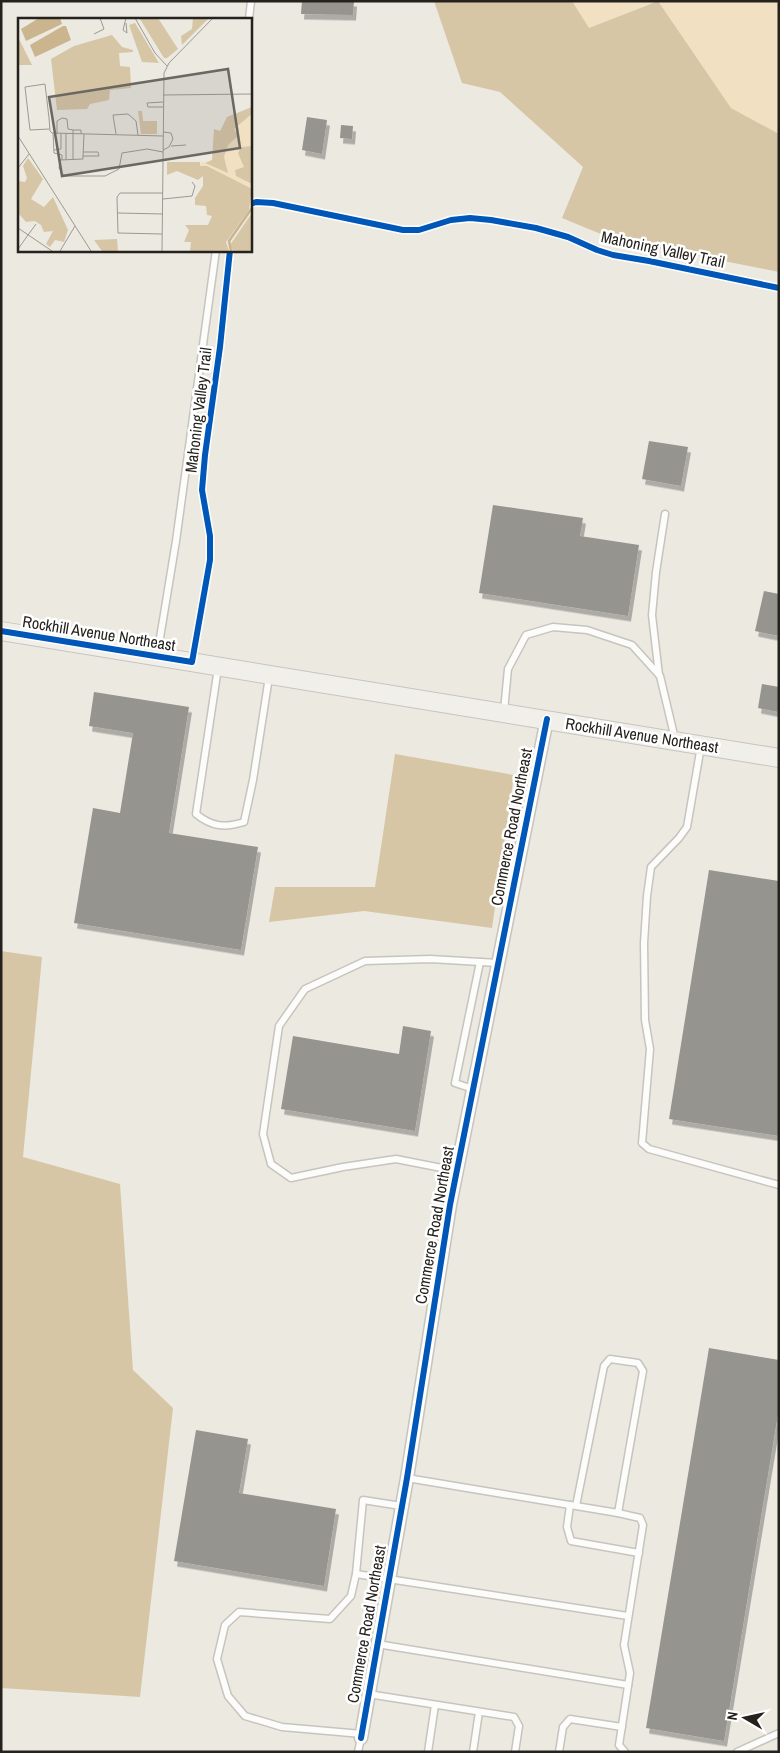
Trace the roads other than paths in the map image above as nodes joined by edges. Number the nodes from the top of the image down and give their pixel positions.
1 (251, 1) edge
2 (248, 18) edge
3 (216, 251) edge
4 (665, 514) dead end
5 (1, 631) edge
6 (157, 657) junction
7 (219, 667) junction
8 (270, 675) junction
9 (660, 676) junction
10 (504, 712) junction
11 (547, 719) junction
12 (676, 740) junction
13 (701, 745) junction
14 (779, 758) edge
15 (480, 962) junction
16 (498, 963) junction
17 (473, 1089) junction
18 (457, 1171) junction
19 (779, 1185) edge
20 (406, 1478) junction
21 (401, 1506) junction
22 (573, 1506) junction
23 (618, 1513) junction
24 (638, 1553) junction
25 (356, 1574) junction
26 (388, 1579) junction
27 (628, 1616) junction
28 (377, 1644) junction
29 (628, 1685) junction
30 (368, 1694) junction
31 (435, 1705) junction
32 (479, 1712) junction
33 (622, 1727) junction
34 (779, 1733) edge
35 (361, 1736) junction
36 (358, 1752) edge
37 (428, 1752) edge
38 (473, 1752) edge
39 (515, 1752) edge
40 (559, 1752) edge
41 (625, 1752) edge
42 (737, 1752) edge

1 - 2 lane
3 - 6 lane
4 - 9 lane
5 - 6 street, Rockhill Avenue Northeast
6 - 7 street, Rockhill Avenue Northeast
7 - 8 street, Rockhill Avenue Northeast
7 - 8 lane
8 - 10 street, Rockhill Avenue Northeast
9 - 10 lane
9 - 12 lane
10 - 11 street, Rockhill Avenue Northeast
11 - 12 street, Rockhill Avenue Northeast
11 - 16 street, Commerce Road Northeast
12 - 13 street, Rockhill Avenue Northeast
13 - 14 street, Rockhill Avenue Northeast
13 - 19 lane
15 - 16 lane
15 - 17 lane
15 - 18 lane
16 - 17 street, Commerce Road Northeast
17 - 18 street, Commerce Road Northeast
18 - 20 street, Commerce Road Northeast
20 - 21 street, Commerce Road Northeast
20 - 22 lane
21 - 25 lane
21 - 26 street, Commerce Road Northeast
22 - 23 lane
22 - 23 lane
22 - 24 lane
23 - 24 lane
24 - 27 lane
25 - 26 lane
25 - 35 lane
26 - 27 lane
26 - 28 street, Commerce Road Northeast
27 - 29 lane
28 - 29 lane
28 - 30 street, Commerce Road Northeast
29 - 33 lane
30 - 31 lane
30 - 35 street, Commerce Road Northeast
31 - 32 lane
31 - 37 lane
32 - 38 lane
32 - 39 lane
33 - 40 lane
33 - 41 lane
34 - 42 lane
35 - 36 lane

